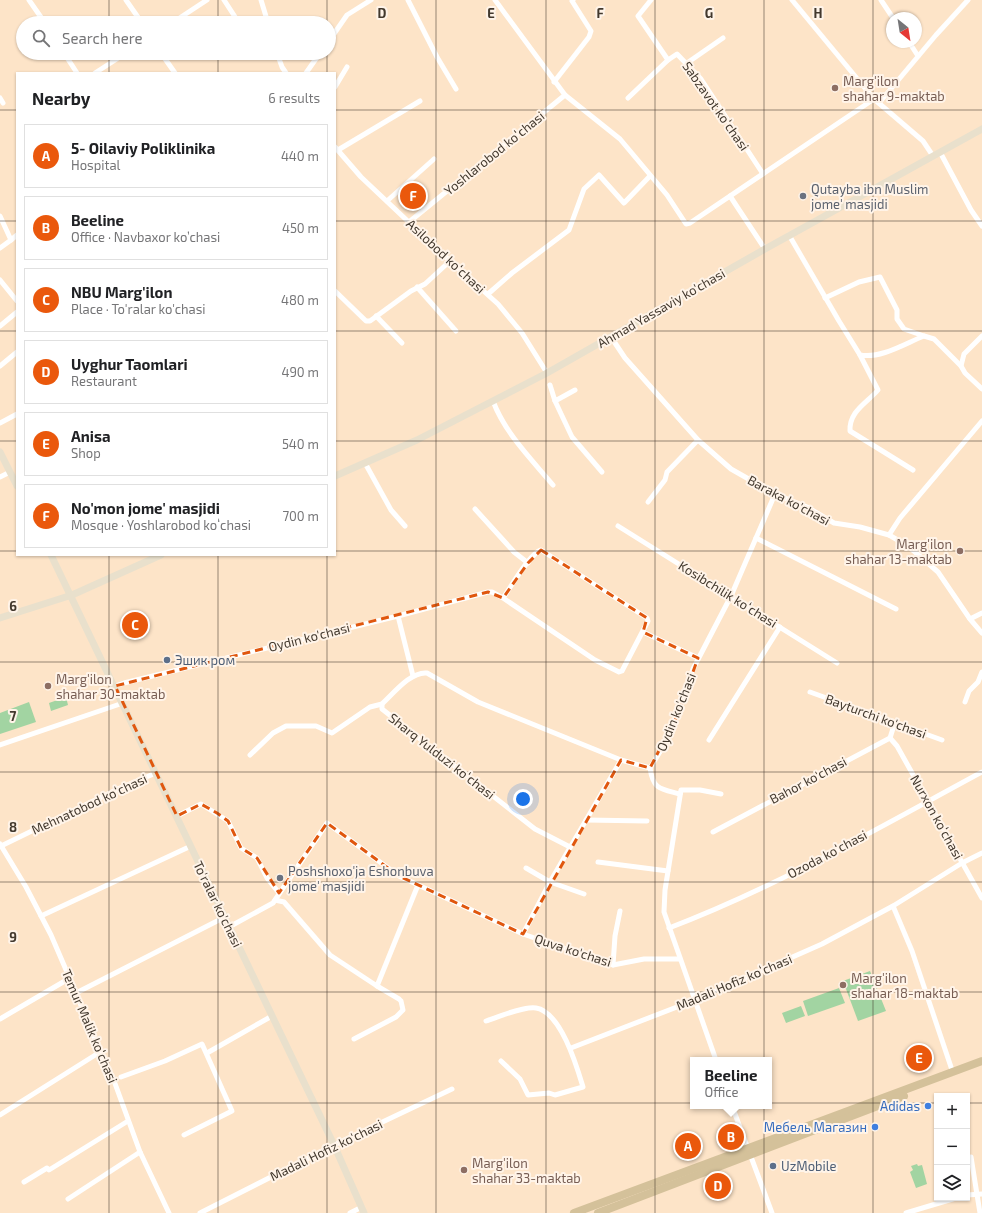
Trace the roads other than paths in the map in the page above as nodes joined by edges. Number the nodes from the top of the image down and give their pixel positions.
1 (30, 0) edge
2 (126, 0) edge
3 (207, 0) edge
4 (224, 0) edge
5 (261, 0) edge
6 (370, 0) edge
7 (408, 0) edge
8 (495, 0) edge
9 (572, 0) edge
10 (651, 0) edge
11 (792, 0) edge
12 (881, 0) edge
13 (968, 0) edge
14 (889, 12) edge
15 (40, 16) edge
16 (137, 16) edge
17 (183, 16) edge
18 (234, 16) edge
19 (266, 16) edge
20 (336, 30) edge
21 (723, 38) dead end
22 (913, 48) edge
23 (918, 56) junction
24 (69, 60) edge
25 (115, 60) edge
26 (167, 60) edge
27 (281, 60) edge
28 (315, 60) edge
29 (668, 60) junction
30 (687, 63) junction
31 (347, 68) dead end
32 (76, 72) edge
33 (97, 72) edge
34 (174, 72) edge
35 (286, 72) edge
36 (307, 72) edge
37 (554, 82) junction
38 (336, 85) edge
39 (456, 88) dead end
40 (565, 95) junction
41 (628, 98) dead end
42 (874, 99) junction
43 (420, 101) dead end
44 (879, 103) junction
45 (982, 129) edge
46 (336, 148) edge
47 (940, 152) junction
48 (933, 156) junction
49 (434, 159) dead end
50 (763, 174) junction
51 (650, 176) junction
52 (730, 196) junction
53 (387, 201) junction
54 (0, 216) edge
55 (410, 222) junction
56 (982, 226) edge
57 (789, 235) junction
58 (16, 236) edge
59 (10, 240) junction
60 (0, 248) edge
61 (765, 248) junction
62 (450, 262) junction
63 (0, 280) edge
64 (417, 287) junction
65 (336, 292) edge
66 (488, 294) junction
67 (826, 298) junction
68 (16, 299) edge
69 (16, 313) edge
70 (376, 316) junction
71 (0, 326) edge
72 (456, 331) dead end
73 (924, 336) junction
74 (982, 336) edge
75 (611, 337) junction
76 (402, 343) dead end
77 (16, 353) edge
78 (860, 355) junction
79 (0, 366) edge
80 (961, 366) junction
81 (547, 373) junction
82 (550, 385) dead end
83 (982, 389) edge
84 (574, 390) dead end
85 (493, 401) junction
86 (555, 401) junction
87 (16, 415) edge
88 (982, 421) edge
89 (0, 423) edge
90 (698, 440) junction
91 (0, 452) edge
92 (365, 463) junction
93 (913, 470) dead end
94 (10, 472) junction
95 (602, 472) dead end
96 (336, 476) edge
97 (0, 477) edge
98 (16, 484) edge
99 (553, 485) dead end
100 (775, 494) junction
101 (648, 502) dead end
102 (475, 510) dead end
103 (405, 526) dead end
104 (618, 526) dead end
105 (889, 535) junction
106 (756, 538) junction
107 (52, 556) edge
108 (159, 556) edge
109 (528, 563) junction
110 (72, 595) junction
111 (731, 596) junction
112 (503, 598) junction
113 (896, 609) dead end
114 (982, 614) edge
115 (398, 616) junction
116 (0, 618) edge
117 (970, 619) junction
118 (780, 626) junction
119 (643, 632) junction
120 (982, 633) edge
121 (698, 658) junction
122 (838, 662) dead end
123 (982, 672) edge
124 (413, 676) junction
125 (115, 686) junction
126 (810, 692) dead end
127 (965, 702) dead end
128 (123, 703) junction
129 (382, 704) junction
130 (895, 722) junction
131 (890, 738) junction
132 (710, 740) dead end
133 (942, 740) dead end
134 (0, 745) edge
135 (250, 755) dead end
136 (620, 760) junction
137 (650, 768) junction
138 (982, 772) edge
139 (156, 773) junction
140 (680, 794) junction
141 (721, 794) dead end
142 (928, 801) junction
143 (177, 816) junction
144 (586, 820) junction
145 (647, 821) dead end
146 (713, 832) dead end
147 (1, 845) edge
148 (191, 846) junction
149 (570, 848) junction
150 (982, 853) edge
151 (598, 862) dead end
152 (962, 863) junction
153 (526, 868) dead end
154 (668, 871) junction
155 (550, 882) junction
156 (418, 885) junction
157 (279, 893) junction
158 (584, 894) dead end
159 (982, 898) edge
160 (274, 900) junction
161 (893, 906) junction
162 (620, 911) dead end
163 (41, 916) junction
164 (225, 918) junction
165 (229, 927) junction
166 (669, 928) junction
167 (524, 934) junction
168 (680, 959) junction
169 (613, 965) junction
170 (70, 978) junction
171 (377, 986) junction
172 (76, 993) junction
173 (695, 1000) junction
174 (0, 1012) edge
175 (272, 1016) junction
176 (1, 1018) edge
177 (486, 1022) dead end
178 (354, 1039) dead end
179 (571, 1048) junction
180 (100, 1052) junction
181 (207, 1053) junction
182 (715, 1057) edge
183 (501, 1061) dead end
184 (982, 1061) edge
185 (982, 1066) edge
186 (953, 1073) junction
187 (121, 1077) dead end
188 (452, 1089) dead end
189 (733, 1109) edge
190 (0, 1115) edge
191 (128, 1121) junction
192 (184, 1135) dead end
193 (334, 1145) junction
194 (140, 1152) junction
195 (749, 1152) junction
196 (971, 1157) dead end
197 (24, 1182) dead end
198 (980, 1194) edge
199 (970, 1195) edge
200 (68, 1199) dead end
201 (946, 1201) edge
202 (363, 1210) edge
203 (603, 1212) edge
204 (169, 1213) edge
205 (200, 1213) edge
206 (350, 1213) edge
207 (574, 1213) edge
208 (772, 1213) edge
209 (906, 1213) edge
210 (980, 1213) edge

1 - 15 street
2 - 16 street
3 - 17 street
4 - 18 street
5 - 19 street
6 - 20 street
7 - 39 street
8 - 37 street
9 - 37 street
10 - 29 street
11 - 42 street
12 - 14 street
13 - 23 street
21 - 30 street
22 - 23 street
23 - 44 street
24 - 32 street
25 - 33 street
26 - 34 street
27 - 35 street
28 - 36 street
29 - 30 street, Sabzavot koʻchasi
29 - 41 street, Sabzavot koʻchasi
30 - 50 street, Sabzavot koʻchasi
31 - 38 street
37 - 40 street
40 - 51 street
40 - 55 street, Yoshlarobod koʻchasi
42 - 44 street
42 - 50 street
43 - 46 street
44 - 48 street
45 - 47 main road, Ahmad Yassaviy ko'chasi
46 - 53 street, Asilobod koʻchasi
47 - 48 main road, Ahmad Yassaviy ko'chasi
47 - 56 street
48 - 57 main road, Ahmad Yassaviy ko'chasi
49 - 53 street
50 - 52 street
51 - 52 street
51 - 66 street
52 - 61 street
53 - 55 street, Asilobod koʻchasi
54 - 59 street
55 - 62 street, Asilobod koʻchasi
57 - 61 main road, Ahmad Yassaviy ko'chasi
57 - 67 street
58 - 59 street
59 - 60 street
61 - 75 main road, Ahmad Yassaviy ko'chasi
62 - 64 street
62 - 66 street, Asilobod koʻchasi
63 - 68 street
64 - 70 street
64 - 72 street
65 - 70 street
66 - 81 street, Asilobod koʻchasi
67 - 73 street
67 - 78 street
69 - 71 street
70 - 76 street
73 - 78 street
73 - 80 street
74 - 80 street
75 - 81 main road, Ahmad Yassaviy ko'chasi
75 - 90 street, Baraka ko'chasi
77 - 79 street
78 - 93 street
80 - 83 street
81 - 85 main road, Ahmad Yassaviy ko'chasi
82 - 86 street
84 - 86 street
85 - 92 main road, Ahmad Yassaviy ko'chasi
85 - 99 street
86 - 95 street
87 - 89 street
88 - 105 street
90 - 100 street, Baraka ko'chasi
90 - 101 street
91 - 94 main road
92 - 96 main road, Ahmad Yassaviy ko'chasi
92 - 103 street
94 - 97 street
94 - 98 main road
100 - 105 street, Baraka ko'chasi
100 - 106 street, Oydin ko'chasi
102 - 109 street
104 - 111 street, Kosibchilik koʻchasi
105 - 117 street, Baraka ko'chasi
106 - 111 street, Oydin ko'chasi
106 - 113 street
107 - 110 main road, To'ralar ko'chasi
108 - 110 main road
109 - 112 street, Oydin ko'chasi
109 - 119 street, Oydin ko'chasi
110 - 116 main road
110 - 125 main road, To'ralar ko'chasi
111 - 118 street, Kosibchilik koʻchasi
111 - 121 street, Oydin ko'chasi
112 - 115 street, Oydin ko'chasi
112 - 119 street, Oydin ko'chasi
114 - 117 street
115 - 124 street
115 - 125 street, Oydin ko'chasi
117 - 120 street, Baraka ko'chasi
118 - 122 street, Kosibchilik koʻchasi
118 - 132 street
119 - 121 street, Oydin ko'chasi
121 - 137 street, Oydin ko'chasi
123 - 127 street
124 - 129 street, Sharq Yulduzi koʻchasi
124 - 136 street
125 - 128 main road, To'ralar ko'chasi
126 - 130 street, Bayturchi ko'chasi
128 - 134 street
128 - 139 main road, To'ralar ko'chasi
129 - 135 street
129 - 149 street, Sharq Yulduzi koʻchasi
130 - 131 street
130 - 133 street, Bayturchi ko'chasi
131 - 142 street, Nurxon koʻchasi
131 - 146 street, Bahor ko'chasi
136 - 137 street
136 - 144 street
137 - 140 street
138 - 142 street, Ozoda koʻchasi
139 - 143 main road, To'ralar ko'chasi
139 - 147 street, Mehnatobod koʻchasi
140 - 141 street
140 - 154 street
142 - 152 street, Nurxon koʻchasi
142 - 166 street, Ozoda koʻchasi
143 - 148 main road, To'ralar ko'chasi
143 - 157 street
144 - 145 street
144 - 149 street
147 - 163 street, Temur Malik koʻchasi
148 - 163 street
148 - 164 main road, To'ralar ko'chasi
149 - 155 street
150 - 152 street, Madali Hofiz koʻchasi
151 - 154 street
152 - 159 street, Nurxon koʻchasi
152 - 161 street, Madali Hofiz koʻchasi
153 - 155 street
154 - 166 street
155 - 158 street
155 - 167 street
156 - 157 street, Quva ko'chasi
156 - 167 street, Quva ko'chasi
156 - 171 street
157 - 160 street
160 - 165 street
160 - 171 street
161 - 173 street, Madali Hofiz koʻchasi
161 - 186 street
162 - 169 street
163 - 170 street, Temur Malik koʻchasi
164 - 165 main road, To'ralar ko'chasi
164 - 172 street
165 - 175 main road, To'ralar ko'chasi
166 - 168 street
167 - 169 street, Quva ko'chasi
168 - 169 street, Quva ko'chasi
168 - 173 street
170 - 172 street, Temur Malik koʻchasi
170 - 176 street
171 - 178 street
172 - 180 street, Temur Malik koʻchasi
173 - 179 street, Madali Hofiz koʻchasi
173 - 182 street
174 - 176 street
175 - 181 street
175 - 193 main road, To'ralar ko'chasi
177 - 179 street
179 - 183 street
180 - 190 street
180 - 191 street, Temur Malik koʻchasi
181 - 187 street
181 - 192 street
184 - 186 main road
185 - 195 main road
186 - 195 main road
188 - 193 street, Madali Hofiz ko'chasi
189 - 195 street
191 - 194 street, Temur Malik koʻchasi
191 - 197 street
193 - 202 main road, To'ralar ko'chasi
193 - 205 street, Madali Hofiz ko'chasi
194 - 200 street
194 - 204 street, Temur Malik koʻchasi
195 - 203 main road
195 - 207 main road
195 - 208 street
196 - 198 street
198 - 199 street
198 - 210 street
201 - 209 street
202 - 206 street

